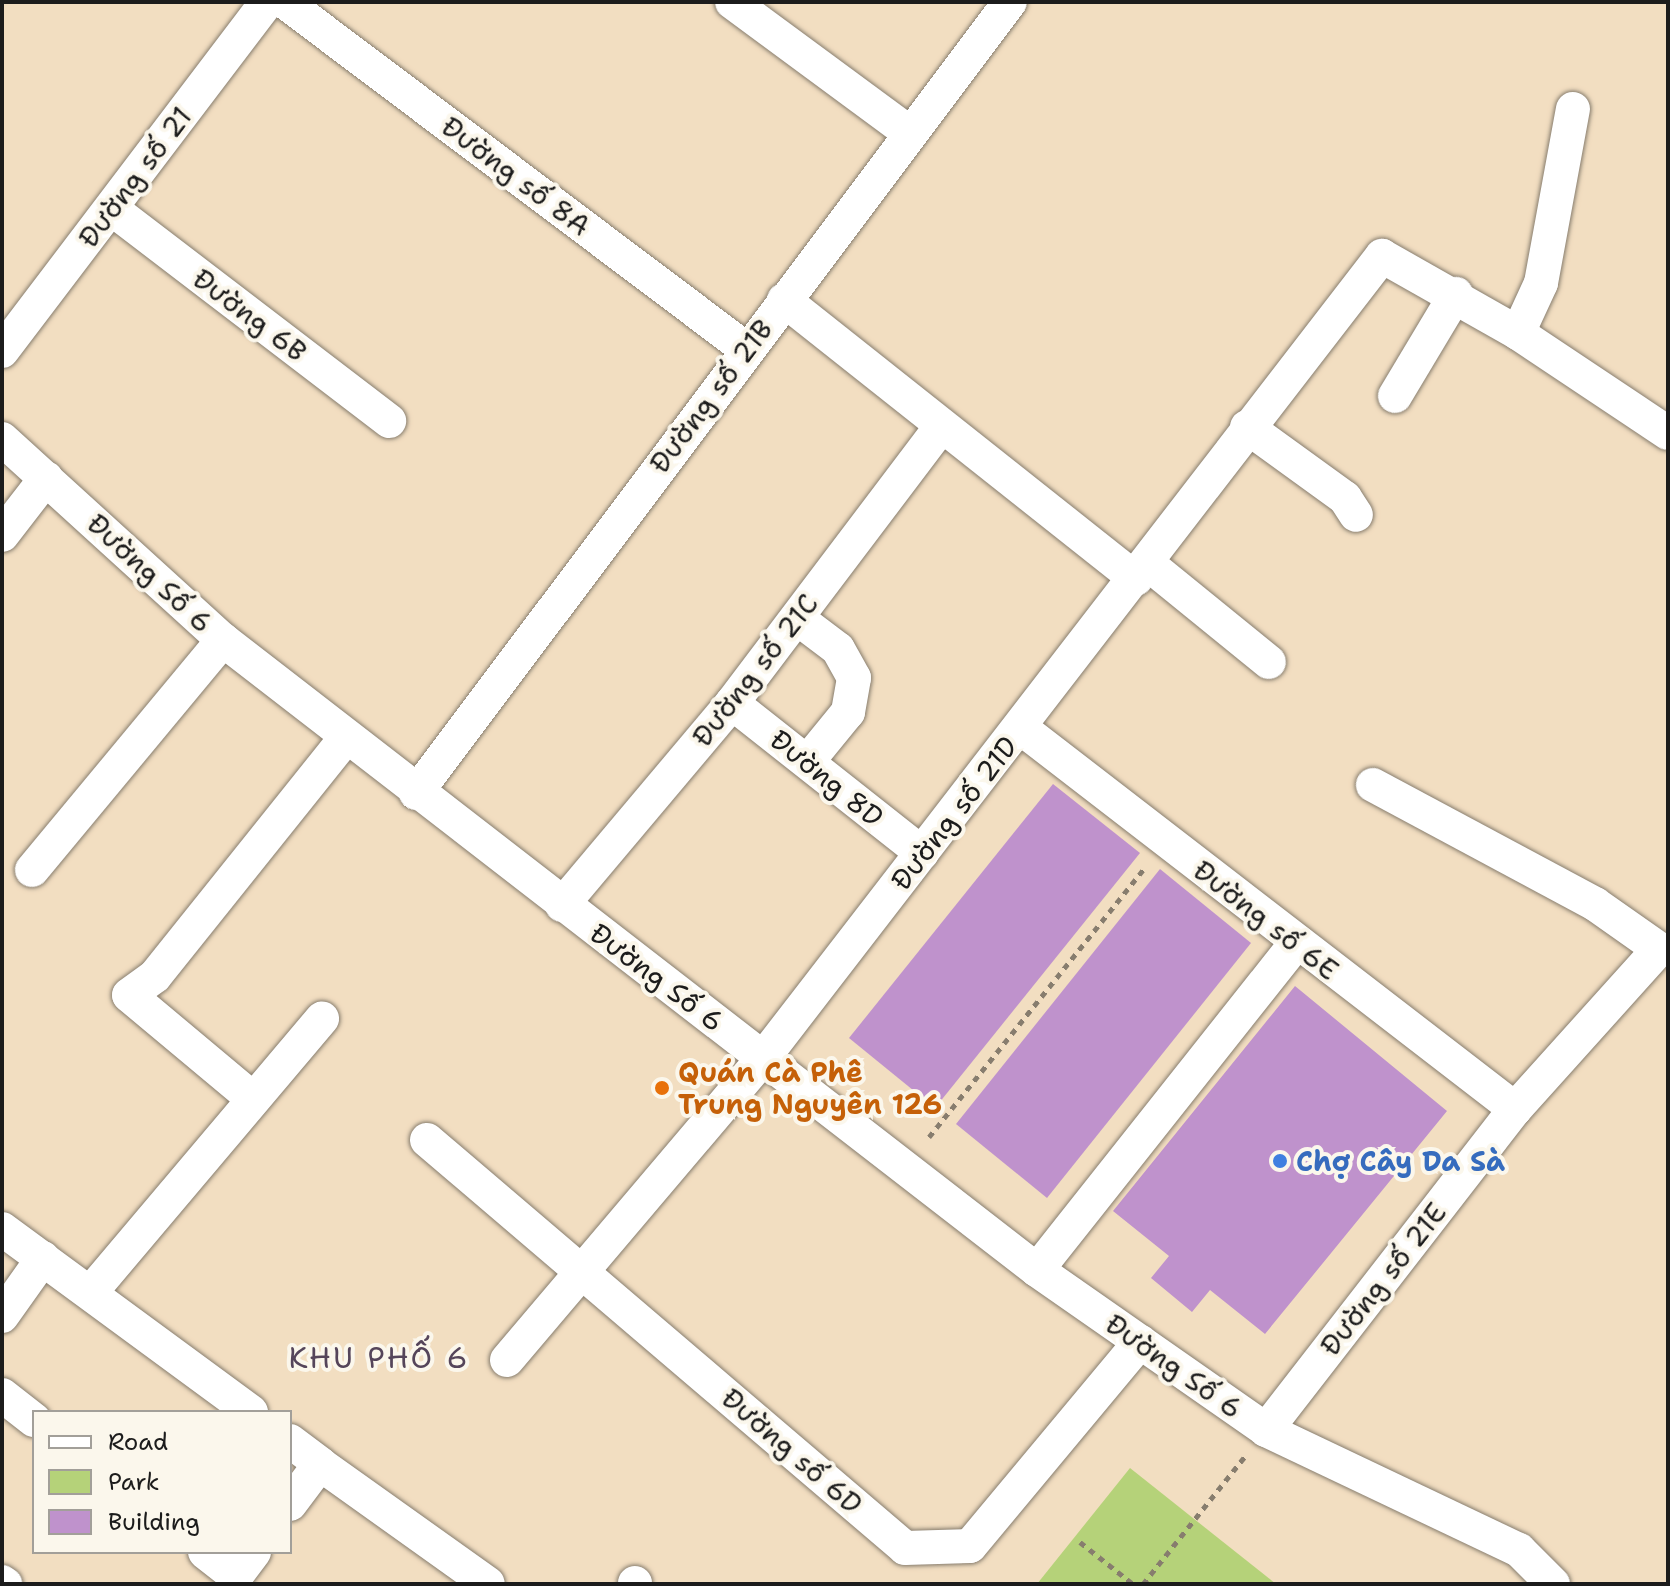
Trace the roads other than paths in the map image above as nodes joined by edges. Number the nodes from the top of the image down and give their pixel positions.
1 (267, 2) edge
2 (285, 2) edge
3 (732, 2) edge
4 (1010, 2) edge
5 (1573, 109) dead end
6 (910, 133) junction
7 (112, 209) junction
8 (1456, 294) junction
9 (784, 300) junction
10 (1518, 333) junction
11 (746, 349) junction
12 (2, 351) edge
13 (1395, 396) dead end
14 (389, 421) dead end
15 (941, 427) junction
16 (1247, 427) junction
17 (1668, 433) edge
18 (2, 439) edge
19 (46, 478) junction
20 (1356, 515) dead end
21 (2, 535) edge
22 (1142, 571) junction
23 (797, 618) junction
24 (223, 640) junction
25 (1269, 662) dead end
26 (732, 703) junction
27 (1021, 728) junction
28 (346, 738) junction
29 (808, 761) junction
30 (1373, 785) dead end
31 (416, 793) junction
32 (922, 853) junction
33 (32, 870) dead end
34 (562, 905) junction
35 (1295, 944) junction
36 (322, 1019) dead end
37 (764, 1057) junction
38 (252, 1098) junction
39 (1515, 1109) junction
40 (427, 1140) dead end
41 (2, 1229) edge
42 (43, 1258) junction
43 (1037, 1270) junction
44 (583, 1271) junction
45 (91, 1292) junction
46 (2, 1316) edge
47 (1140, 1342) junction
48 (507, 1360) dead end
49 (2, 1395) edge
50 (248, 1410) edge
51 (32, 1418) edge
52 (1266, 1430) junction
53 (292, 1443) edge
54 (320, 1464) junction
55 (292, 1501) edge
56 (209, 1554) edge
57 (241, 1571) edge
58 (488, 1584) edge
59 (1553, 1584) edge

1 - 7 street, Đường số 21
2 - 11 street, Đường số 8A
3 - 6 street
4 - 6 street, Đường số 21B
5 - 10 street
6 - 9 street, Đường số 21B
7 - 12 street, Đường số 21
7 - 14 street, Đường 6B
8 - 10 street
8 - 13 street
8 - 16 street, Đường số 21D
9 - 11 street, Đường số 21B
9 - 15 street
10 - 17 street
11 - 31 street, Đường số 21B
15 - 22 street
15 - 23 street, Đường số 21C
16 - 20 street
16 - 22 street, Đường số 21D
18 - 19 street, Đường Số 6
19 - 21 street
19 - 24 street, Đường Số 6
22 - 25 street
22 - 27 street, Đường số 21D
23 - 26 street, Đường số 21C
23 - 29 street
24 - 28 street, Đường Số 6
24 - 33 street
26 - 29 street, Đường 8D
26 - 34 street, Đường số 21C
27 - 32 street, Đường số 21D
27 - 35 street, Đường số 6E
28 - 31 street, Đường Số 6
28 - 38 street
29 - 32 street, Đường 8D
30 - 39 street, Đường số 21E
31 - 34 street, Đường Số 6
32 - 37 street, Đường số 21D
34 - 37 street, Đường Số 6
35 - 39 street, Đường số 6E
35 - 43 street
36 - 38 street
37 - 43 street, Đường Số 6
37 - 44 street, Đường số 21D
38 - 45 street
39 - 52 street, Đường số 21E
40 - 44 street, Đường số 6D
41 - 42 street
42 - 45 street
42 - 46 street
43 - 47 street, Đường Số 6
44 - 47 street, Đường số 6D
44 - 48 street, Đường số 21D
45 - 50 street
47 - 52 street, Đường Số 6
49 - 51 street
52 - 59 street, Đường Số 6
53 - 54 street
54 - 55 street
54 - 58 street
56 - 57 street

